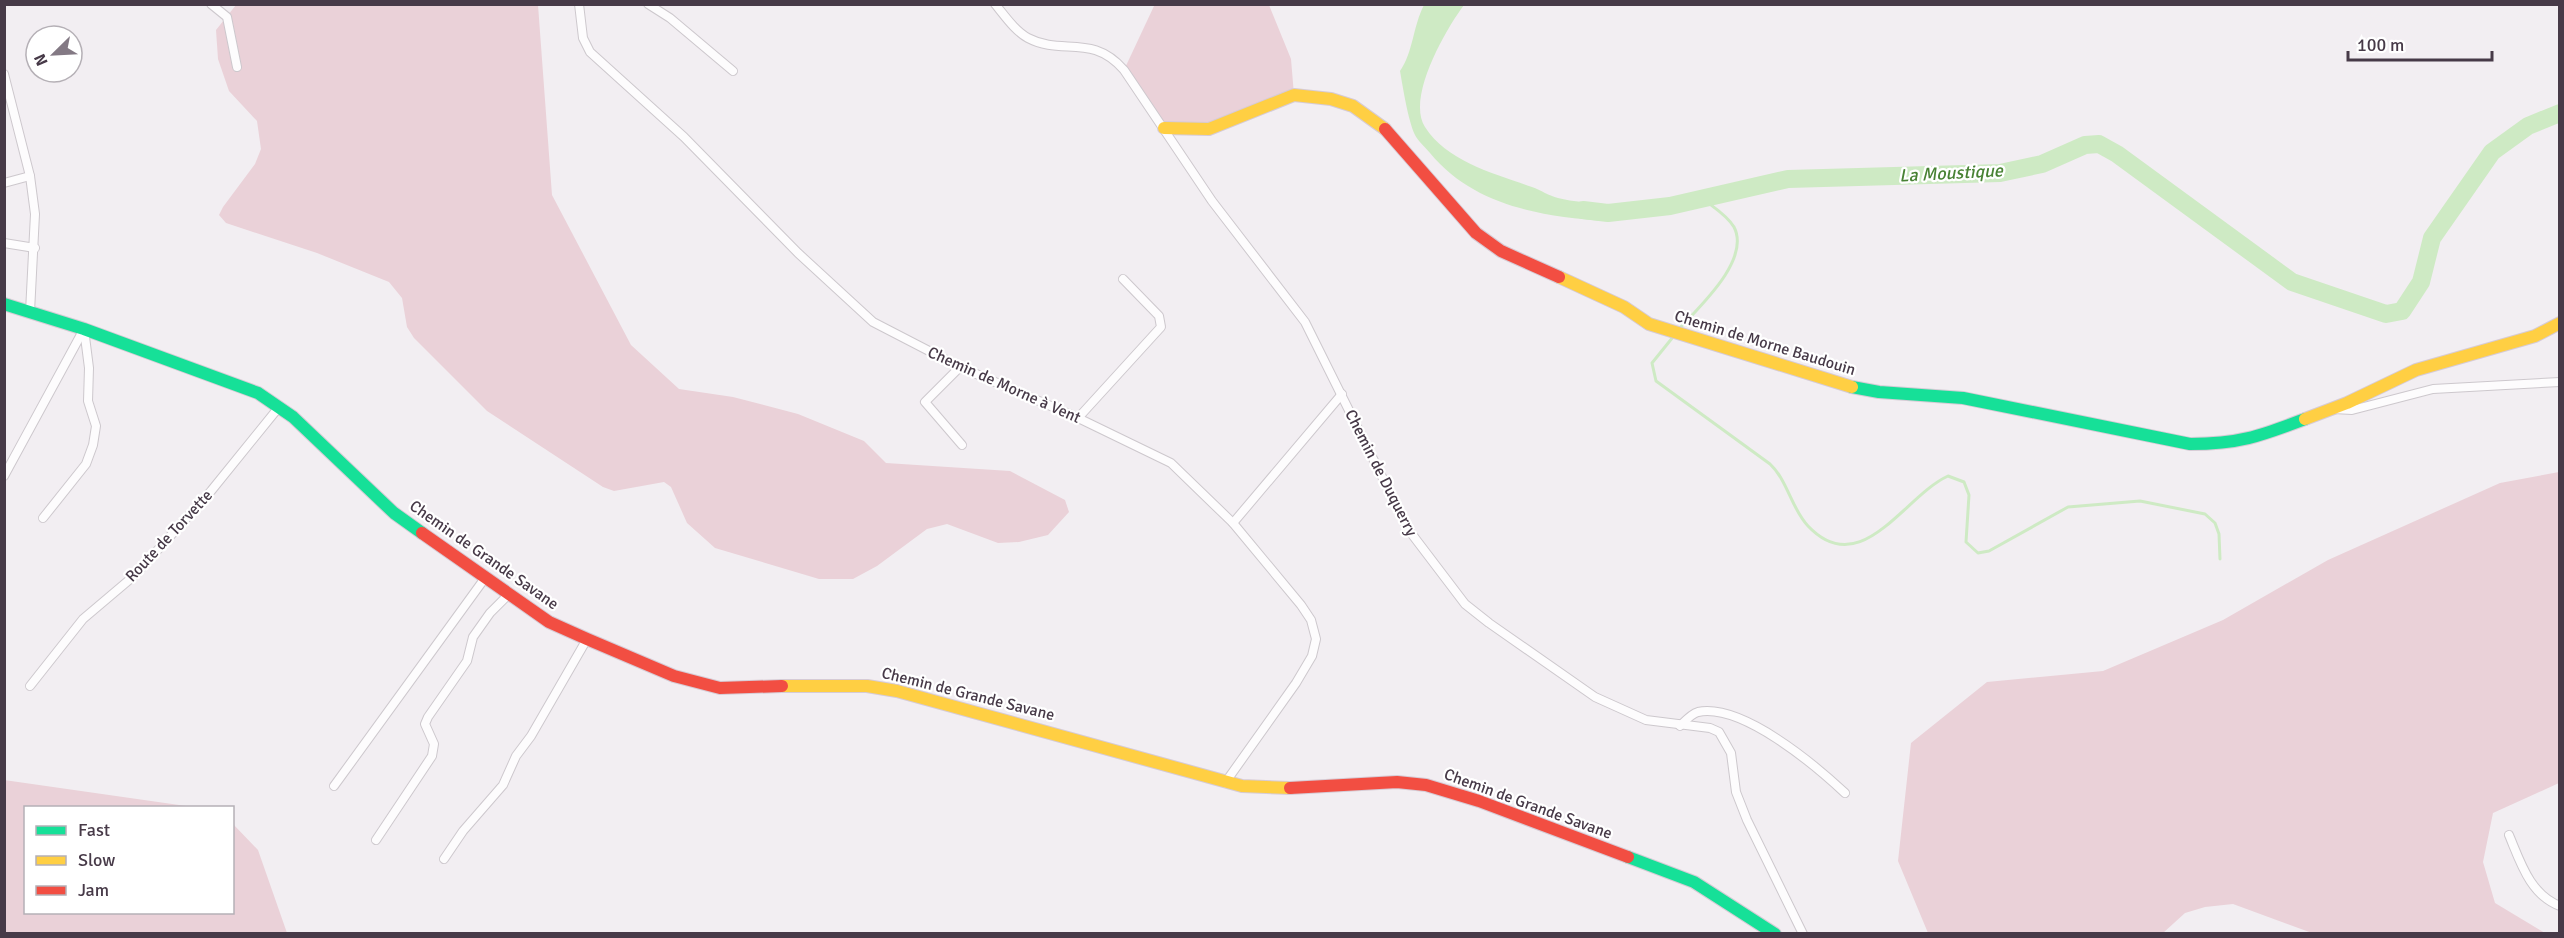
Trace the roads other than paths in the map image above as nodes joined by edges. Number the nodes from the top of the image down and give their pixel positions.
1 (211, 4) edge
2 (579, 4) edge
3 (648, 4) edge
4 (995, 4) edge
5 (237, 67) dead end
6 (733, 71) dead end
7 (4, 74) edge
8 (1164, 129) junction
9 (30, 176) junction
10 (4, 183) edge
11 (4, 243) edge
12 (35, 248) junction
13 (1123, 279) dead end
14 (6, 307) edge
15 (30, 312) junction
16 (2559, 322) edge
17 (84, 329) junction
18 (960, 367) junction
19 (2559, 382) edge
20 (1342, 394) junction
21 (279, 407) junction
22 (2331, 409) junction
23 (1078, 418) junction
24 (962, 445) dead end
25 (4, 476) edge
26 (43, 518) dead end
27 (1233, 523) junction
28 (485, 578) junction
29 (508, 596) junction
30 (587, 639) junction
31 (30, 686) dead end
32 (1680, 726) junction
33 (1225, 783) junction
34 (334, 786) dead end
35 (1845, 793) dead end
36 (2509, 835) dead end
37 (376, 840) dead end
38 (444, 859) dead end
39 (2559, 906) edge
40 (1774, 933) edge
41 (1803, 933) edge

1 - 5 street
2 - 18 street, Chemin de Morne à Vent
3 - 6 street
4 - 8 street, Chemin de Duquerry
7 - 9 street
8 - 20 street, Chemin de Duquerry
8 - 22 street, Chemin de Morne Baudouin
9 - 10 street
9 - 12 street
11 - 12 street
12 - 15 street
13 - 23 street
14 - 15 street, Chemin de Grande Savane
15 - 17 street, Chemin de Grande Savane
16 - 22 street, Chemin de Morne Baudouin
17 - 21 street, Chemin de Grande Savane
17 - 25 street
17 - 26 street
18 - 23 street, Chemin de Morne à Vent
18 - 24 street
19 - 22 street
20 - 27 street
20 - 32 street, Chemin de Duquerry
21 - 28 street, Chemin de Grande Savane
21 - 31 street, Route de Torvette
23 - 27 street, Chemin de Morne à Vent
27 - 33 street, Chemin de Morne à Vent
28 - 29 street, Chemin de Grande Savane
28 - 34 street
29 - 30 street, Chemin de Grande Savane
29 - 37 street
30 - 33 street, Chemin de Grande Savane
30 - 38 street
32 - 35 street
32 - 41 street, Chemin de Duquerry
33 - 40 street, Chemin de Grande Savane
36 - 39 street

